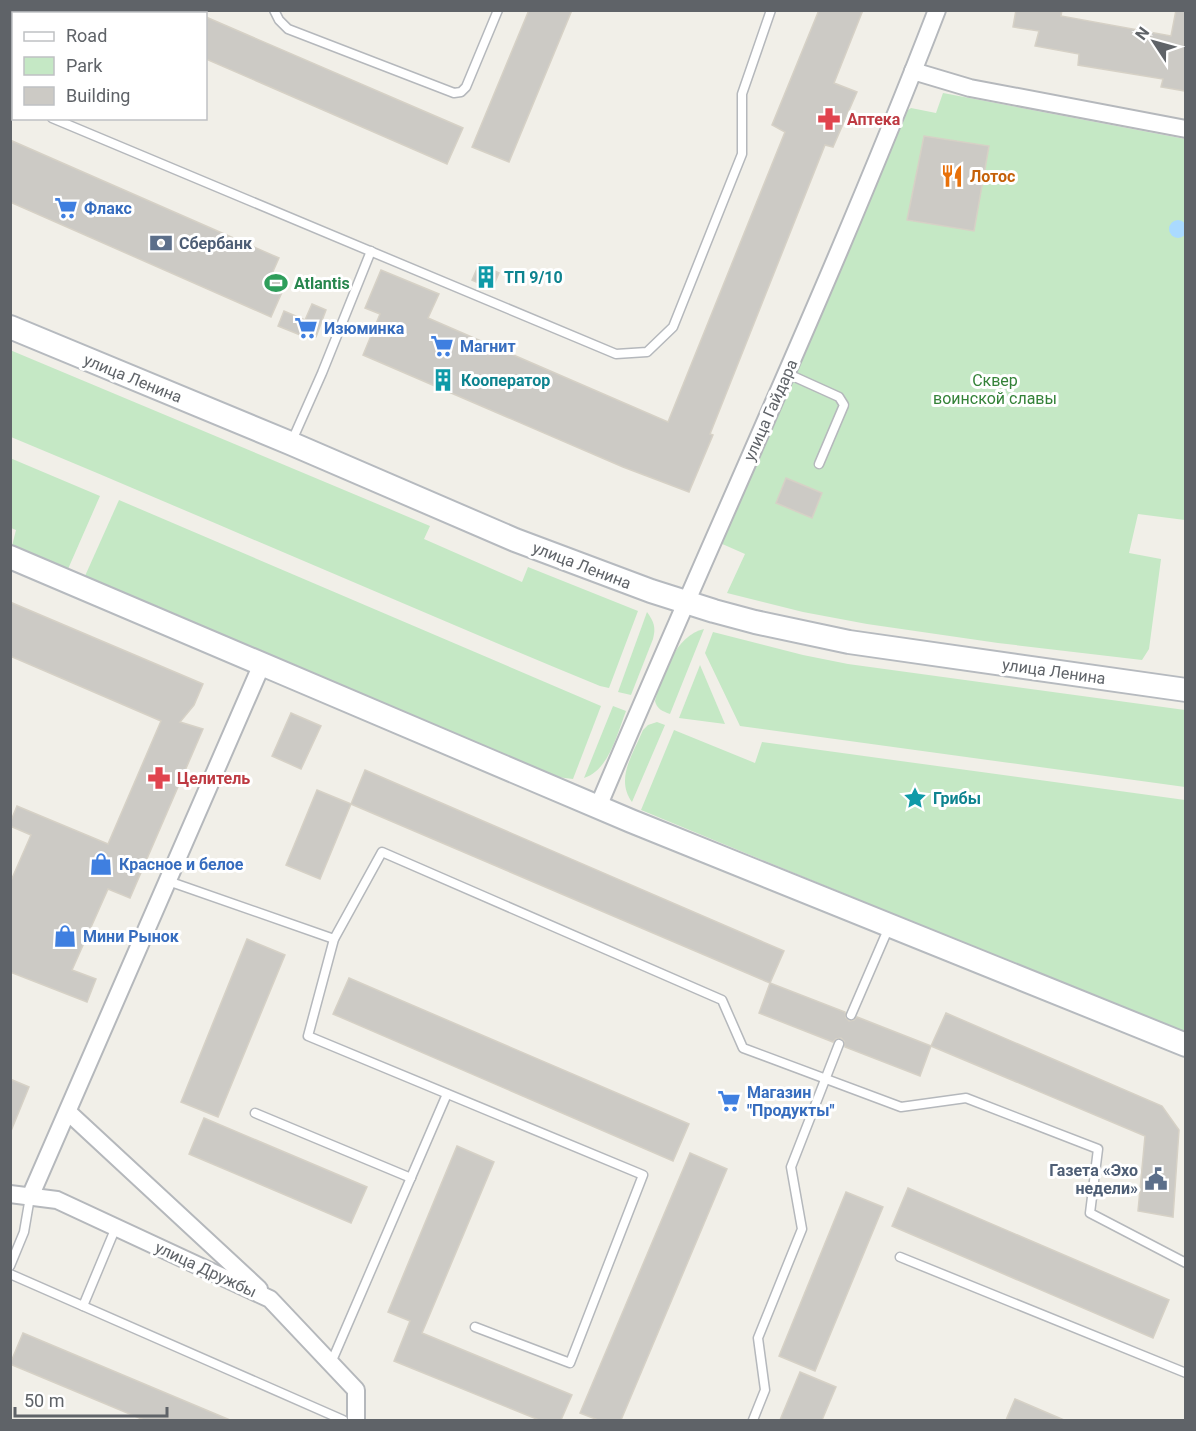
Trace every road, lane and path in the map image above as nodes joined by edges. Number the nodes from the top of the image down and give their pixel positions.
1 (274, 10) edge
2 (498, 10) edge
3 (771, 10) edge
4 (937, 10) edge
5 (914, 70) junction
6 (57, 120) edge
7 (1185, 129) edge
8 (371, 251) junction
9 (10, 327) edge
10 (786, 374) junction
11 (290, 443) junction
12 (819, 464) dead end
13 (10, 557) edge
14 (685, 602) junction
15 (262, 664) junction
16 (1185, 690) edge
17 (598, 807) junction
18 (168, 881) junction
19 (890, 926) junction
20 (334, 939) junction
21 (851, 1015) dead end
22 (839, 1044) dead end
23 (1185, 1045) edge
24 (825, 1078) junction
25 (447, 1094) junction
26 (68, 1112) junction
27 (255, 1113) dead end
28 (411, 1178) junction
29 (10, 1194) edge
30 (30, 1197) junction
31 (116, 1227) junction
32 (900, 1257) dead end
33 (1185, 1263) edge
34 (10, 1266) edge
35 (10, 1274) edge
36 (270, 1299) junction
37 (83, 1306) junction
38 (475, 1327) dead end
39 (331, 1363) junction
40 (1185, 1373) edge
41 (343, 1420) edge
42 (356, 1420) edge
43 (753, 1420) edge

1 - 2 lane
3 - 8 lane
4 - 5 street, улица Гайдара
5 - 7 street
5 - 10 street, улица Гайдара
6 - 8 lane
8 - 11 lane
9 - 11 street, улица Ленина
10 - 12 lane
10 - 14 street, улица Гайдара
11 - 14 street, улица Ленина
13 - 15 street
14 - 16 street, улица Ленина
14 - 17 street, улица Гайдара
15 - 17 street
15 - 18 street
17 - 19 street
18 - 20 lane
18 - 26 street
19 - 21 lane
19 - 23 street
20 - 24 lane
20 - 25 lane
22 - 24 lane
24 - 33 lane
24 - 43 lane
25 - 28 lane
25 - 38 lane
26 - 30 street
26 - 36 street
27 - 28 lane
28 - 39 lane
29 - 30 street, улица Дружбы
30 - 31 street, улица Дружбы
30 - 34 lane
31 - 36 street, улица Дружбы
31 - 37 lane
32 - 40 lane
35 - 37 lane
36 - 39 street, улица Дружбы
37 - 41 lane
39 - 42 street, улица Дружбы

